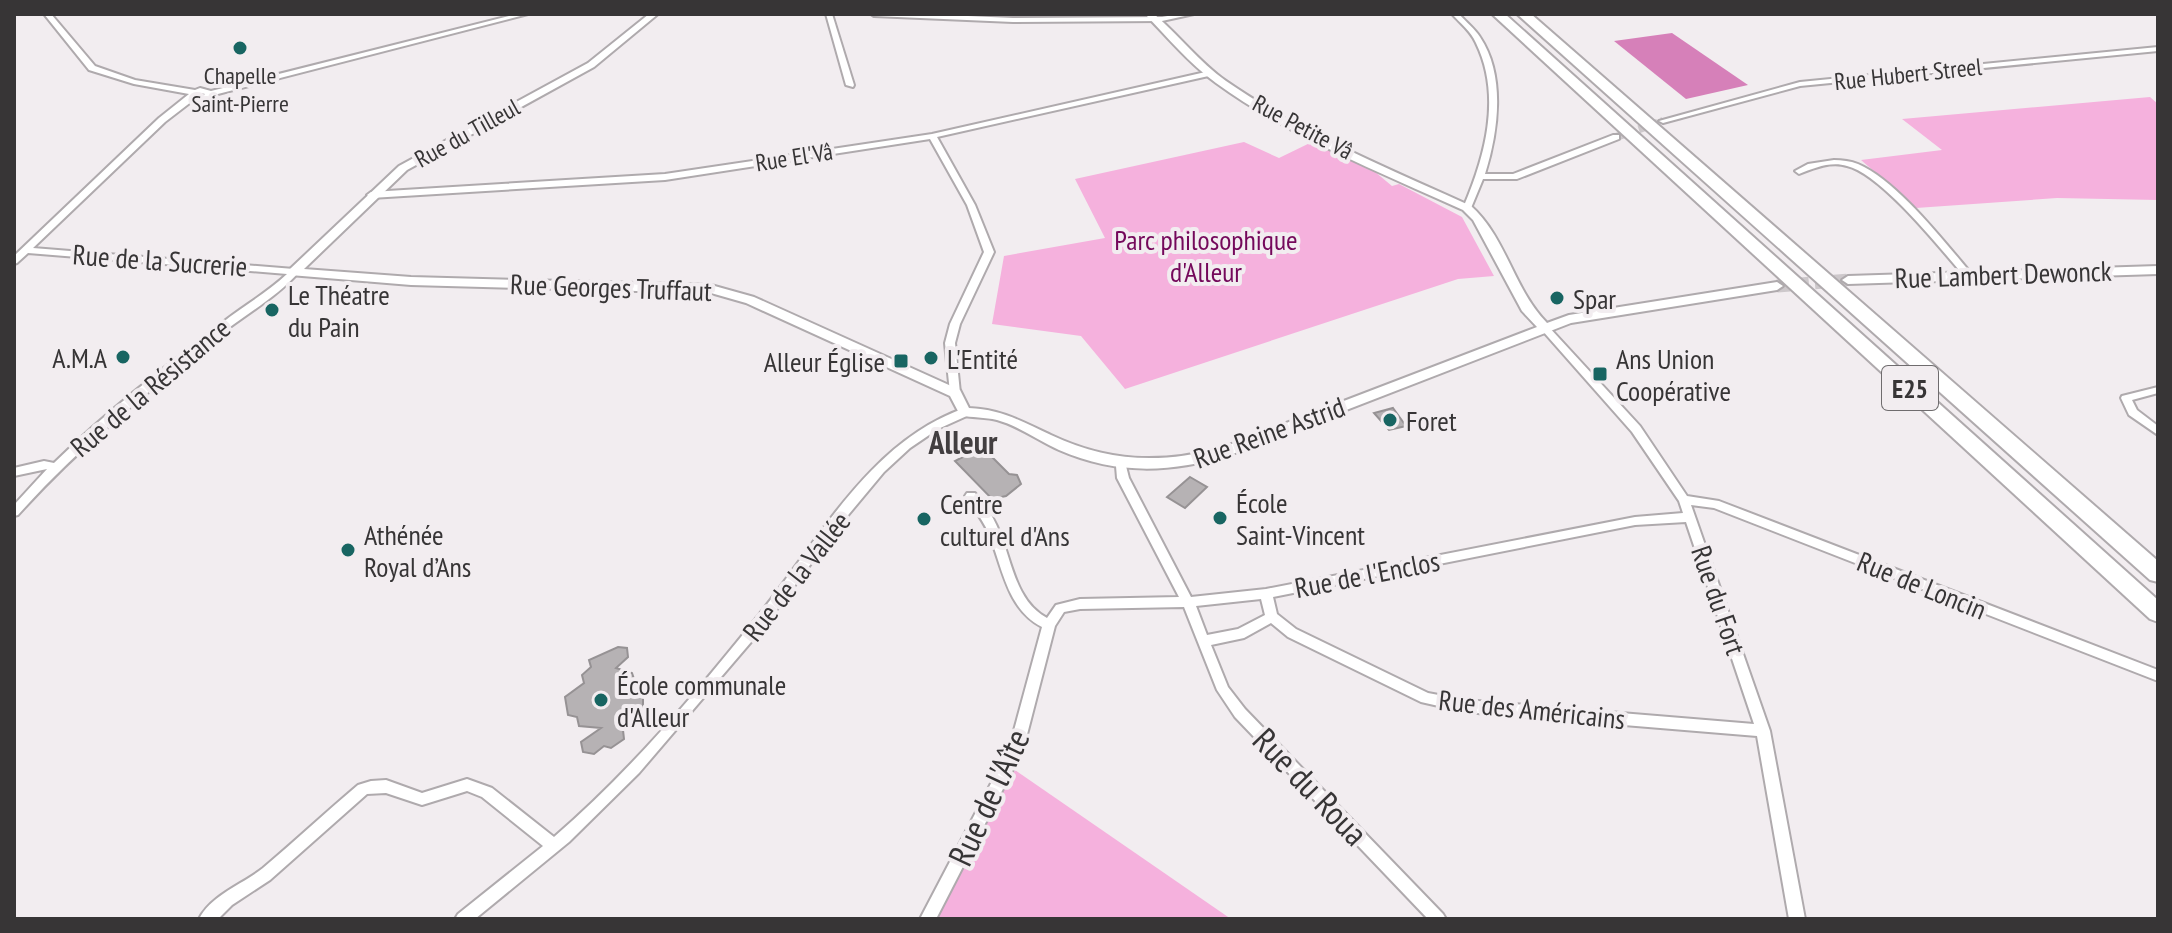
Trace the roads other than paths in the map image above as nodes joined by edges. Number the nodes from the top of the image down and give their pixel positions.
1 (47, 14) edge
2 (525, 14) edge
3 (654, 14) edge
4 (829, 14) edge
5 (874, 14) edge
6 (1191, 14) edge
7 (1455, 14) edge
8 (1498, 14) edge
9 (1523, 14) edge
10 (1153, 17) edge
11 (2158, 49) edge
12 (1210, 73) junction
13 (850, 85) dead end
14 (194, 92) junction
15 (211, 93) junction
16 (188, 100) junction
17 (1663, 121) tunnel mouth
18 (932, 136) junction
19 (1616, 137) tunnel mouth
20 (1799, 171) dead end
21 (1479, 176) junction
22 (371, 195) junction
23 (1467, 208) junction
24 (26, 250) junction
25 (14, 261) edge
26 (2158, 270) edge
27 (294, 272) junction
28 (1967, 274) junction
29 (1848, 280) tunnel mouth
30 (1777, 286) tunnel mouth
31 (1544, 327) junction
32 (2158, 390) edge
33 (955, 393) junction
34 (965, 412) junction
35 (2158, 431) edge
36 (1121, 466) junction
37 (56, 467) junction
38 (14, 472) edge
39 (971, 496) dead end
40 (1684, 500) junction
41 (14, 512) edge
42 (1691, 517) junction
43 (2158, 574) edge
44 (1266, 594) junction
45 (1188, 602) junction
46 (2158, 613) edge
47 (1272, 617) junction
48 (1049, 625) junction
49 (1203, 641) junction
50 (2158, 676) edge
51 (1763, 731) junction
52 (553, 845) junction
53 (207, 919) edge
54 (463, 919) edge
55 (928, 919) edge
56 (1438, 919) edge
57 (1797, 919) edge

1 - 14 street
2 - 15 street
3 - 22 street, Rue du Tilleul
4 - 13 street
5 - 10 street
6 - 10 street
7 - 21 street
8 - 46 highway, E25
9 - 43 highway, E25
10 - 12 street, Rue Petite Vâ
11 - 17 street, Rue Hubert Streel
12 - 18 street, Rue El'Vâ
12 - 23 street, Rue Petite Vâ
14 - 15 street
14 - 16 street
15 - 16 street
16 - 24 street
18 - 22 street, Rue El'Vâ
18 - 33 street
19 - 21 street
20 - 28 street
21 - 23 street
22 - 27 street, Rue du Tilleul
23 - 31 street
24 - 25 street
24 - 27 street, Rue de la Sucrerie
26 - 28 street, Rue Lambert Dewonck
27 - 33 street, Rue Georges Truffaut
27 - 37 street, Rue de la Résistance
28 - 29 street, Rue Lambert Dewonck
30 - 31 street
31 - 36 street, Rue Reine Astrid
31 - 40 street, Rue du Fort
32 - 35 street
33 - 34 street
34 - 36 street, Rue Reine Astrid
34 - 52 street, Rue de la Vallée
36 - 45 street, Rue du Roua
37 - 38 street
37 - 41 street, Rue de la Résistance
39 - 48 street
40 - 42 street, Rue du Fort
40 - 50 street, Rue de Loncin
42 - 44 street, Rue de l'Enclos
42 - 51 street, Rue du Fort
44 - 45 street, Rue de l'Enclos
44 - 47 street
45 - 48 street, Rue de l'Enclos
45 - 49 street, Rue du Roua
47 - 49 street
47 - 51 street, Rue des Américains
48 - 55 street, Rue de l'Aîte
49 - 56 street, Rue du Roua
51 - 57 street, Rue du Fort
52 - 53 street
52 - 54 street, Rue de la Vallée

